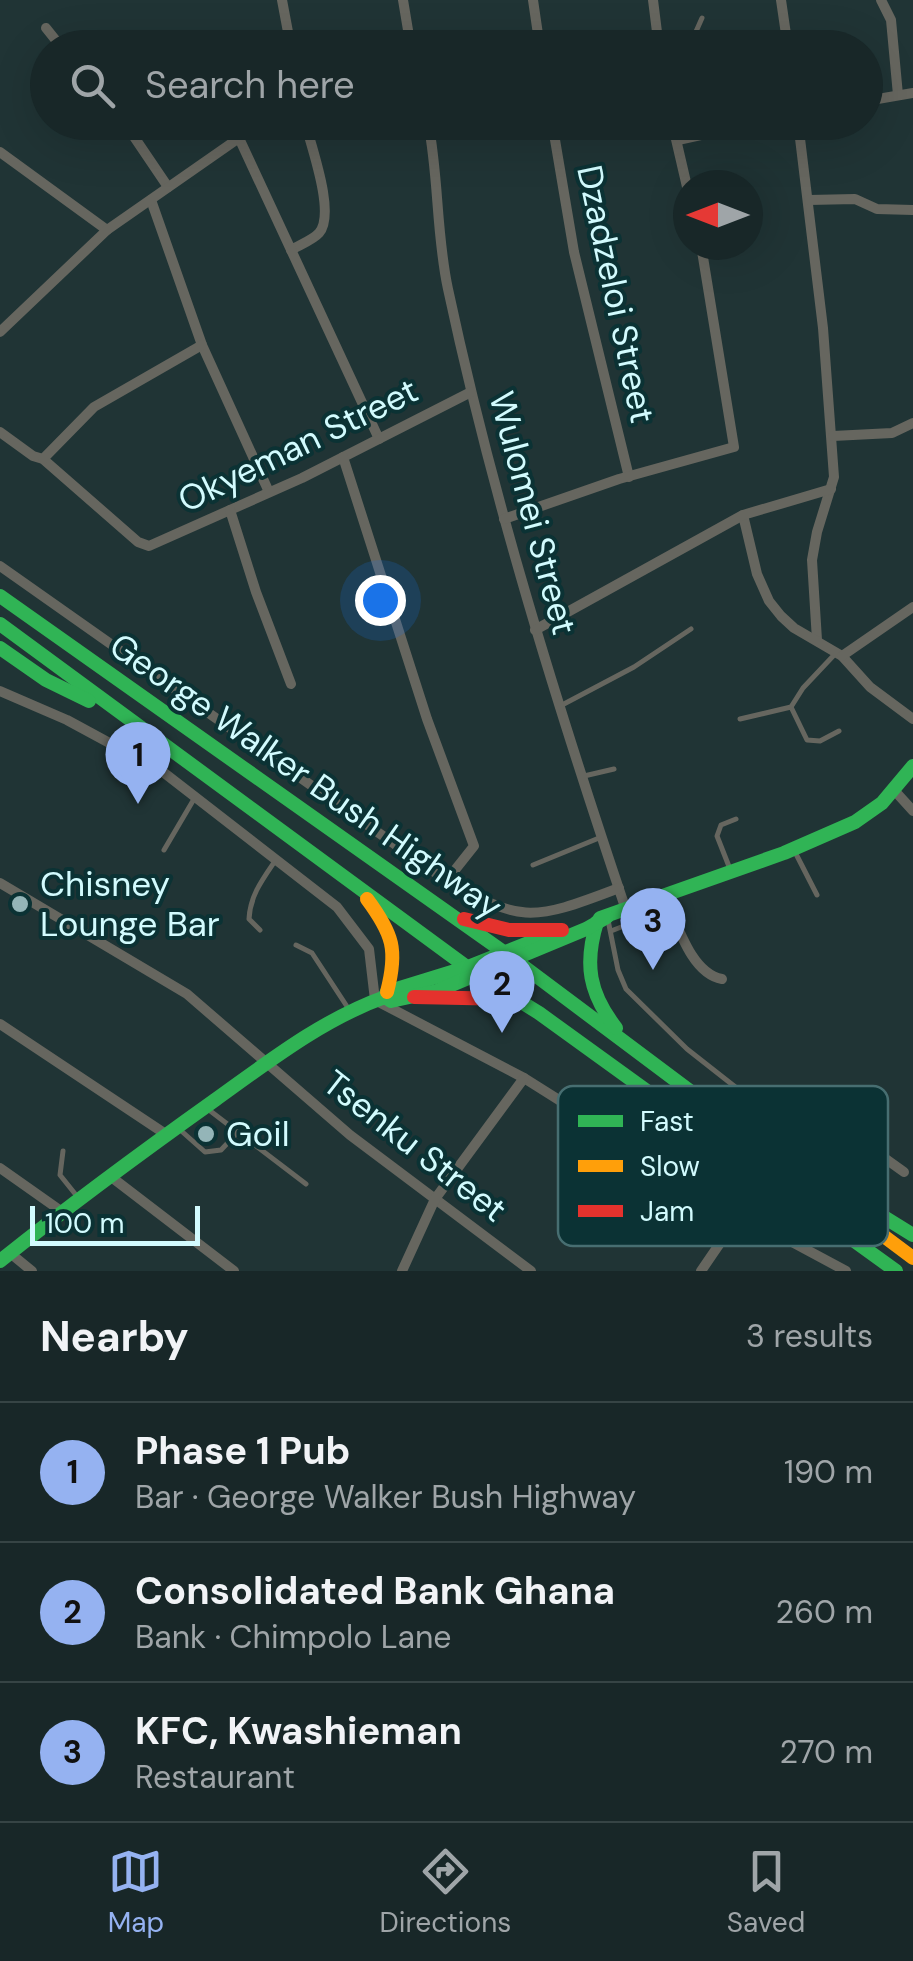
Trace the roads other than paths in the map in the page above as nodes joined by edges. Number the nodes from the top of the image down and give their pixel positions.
1 (282, 0) edge
2 (403, 0) edge
3 (533, 0) edge
4 (653, 0) edge
5 (781, 0) edge
6 (882, 0) edge
7 (702, 18) dead end
8 (288, 30) edge
9 (408, 30) edge
10 (537, 30) edge
11 (656, 30) edge
12 (697, 30) edge
13 (785, 30) edge
14 (913, 93) edge
15 (898, 95) junction
16 (883, 98) edge
17 (136, 140) edge
18 (234, 140) edge
19 (242, 140) edge
20 (310, 140) edge
21 (430, 140) edge
22 (555, 140) edge
23 (678, 140) edge
24 (801, 140) edge
25 (0, 152) edge
26 (12, 161) junction
27 (684, 170) edge
28 (0, 172) edge
29 (168, 187) junction
30 (151, 200) junction
31 (809, 200) junction
32 (912, 210) edge
33 (107, 230) junction
34 (291, 250) junction
35 (703, 260) edge
36 (0, 332) edge
37 (202, 346) junction
38 (471, 392) junction
39 (913, 423) edge
40 (0, 432) edge
41 (833, 436) junction
42 (379, 438) junction
43 (343, 457) junction
44 (44, 459) junction
45 (629, 477) junction
46 (831, 490) junction
47 (269, 492) junction
48 (230, 510) junction
49 (744, 515) junction
50 (504, 519) junction
51 (0, 566) edge
52 (0, 596) edge
53 (913, 607) edge
54 (0, 624) edge
55 (691, 629) dead end
56 (536, 630) junction
57 (818, 640) junction
58 (0, 648) edge
59 (839, 654) junction
60 (291, 684) dead end
61 (0, 691) edge
62 (559, 706) junction
63 (791, 707) junction
64 (123, 718) junction
65 (740, 719) dead end
66 (913, 719) edge
67 (839, 732) dead end
68 (913, 766) edge
69 (614, 770) dead end
70 (581, 776) junction
71 (894, 790) junction
72 (195, 797) junction
73 (913, 812) edge
74 (736, 819) dead end
75 (601, 837) junction
76 (794, 849) junction
77 (164, 850) dead end
78 (276, 858) junction
79 (533, 865) dead end
80 (732, 872) junction
81 (447, 880) junction
82 (0, 883) edge
83 (354, 883) junction
84 (619, 888) junction
85 (817, 895) dead end
86 (658, 898) junction
87 (626, 910) junction
88 (446, 914) junction
89 (605, 923) junction
90 (260, 930) dead end
91 (562, 930) junction
92 (296, 945) dead end
93 (510, 956) junction
94 (473, 971) junction
95 (722, 979) dead end
96 (382, 996) junction
97 (414, 997) junction
98 (515, 1000) junction
99 (349, 1011) junction
100 (0, 1024) edge
101 (636, 1051) junction
102 (267, 1063) junction
103 (524, 1078) junction
104 (640, 1086) edge
105 (683, 1086) edge
106 (734, 1086) edge
107 (558, 1100) edge
108 (206, 1107) junction
109 (172, 1131) junction
110 (238, 1132) junction
111 (63, 1150) dead end
112 (888, 1161) edge
113 (1, 1170) edge
114 (904, 1172) dead end
115 (110, 1176) junction
116 (306, 1184) dead end
117 (78, 1198) junction
118 (435, 1199) junction
119 (62, 1211) junction
120 (888, 1219) edge
121 (913, 1234) edge
122 (888, 1239) edge
123 (718, 1246) edge
124 (798, 1246) edge
125 (861, 1246) edge
126 (5, 1257) edge
127 (913, 1258) edge
128 (839, 1269) edge
129 (32, 1271) edge
130 (234, 1271) edge
131 (402, 1271) edge
132 (531, 1271) edge
133 (701, 1271) edge
134 (896, 1271) edge

1 - 8 street
2 - 9 street
3 - 10 street
4 - 11 street
5 - 13 street
6 - 15 street
7 - 12 lane
14 - 15 street
15 - 16 street
17 - 29 street
18 - 29 street
19 - 34 street
20 - 34 street
21 - 38 street, Wulomei Street
22 - 45 street, Dzadzeloi Street
23 - 27 street
24 - 31 street
25 - 26 street
26 - 28 street
26 - 33 street
29 - 30 street
30 - 33 street
30 - 37 street
31 - 32 street
31 - 41 street
33 - 36 street
34 - 42 street
35 - 45 street
37 - 44 street
37 - 47 street
38 - 42 street, Okyeman Street
38 - 50 street, Wulomei Street
39 - 41 street
40 - 44 street
41 - 46 street
42 - 43 street, Okyeman Street
43 - 47 street, Okyeman Street
43 - 81 street
44 - 48 street, Okyeman Street
45 - 50 street
46 - 49 street
46 - 57 street
47 - 48 street, Okyeman Street
48 - 60 street
49 - 56 street
49 - 57 street
50 - 56 street, Wulomei Street
51 - 81 street
52 - 88 main road, George Walker Bush Highway
53 - 59 street
54 - 64 main road, George Walker Bush Highway
55 - 62 lane
56 - 62 street, Wulomei Street
57 - 59 street
58 - 64 main road
59 - 63 lane
59 - 66 street
61 - 72 street
62 - 70 street, Wulomei Street
63 - 65 lane
63 - 67 lane
64 - 83 main road, George Walker Bush Highway
68 - 71 main road
69 - 70 lane
70 - 75 street, Wulomei Street
71 - 73 street
71 - 76 main road
72 - 77 lane
72 - 78 street
74 - 80 lane
75 - 79 lane
75 - 84 street, Wulomei Street
76 - 80 main road
76 - 85 lane
78 - 90 lane
78 - 96 street
80 - 86 main road
81 - 84 street, George Walker Bush Highway
82 - 102 street, Tsenku Street
83 - 94 main road, George Walker Bush Highway
83 - 96 main road
84 - 87 street, Wulomei Street
86 - 87 main road
86 - 89 lane
86 - 95 street
87 - 89 main road
88 - 91 main road
88 - 93 main road, George Walker Bush Highway
89 - 91 main road
89 - 93 main road
89 - 101 main road
89 - 106 lane
91 - 93 main road
92 - 99 lane
93 - 94 main road
93 - 101 main road, George Walker Bush Highway
94 - 96 main road
94 - 97 main road
94 - 98 main road, George Walker Bush Highway
96 - 97 main road
96 - 99 main road
96 - 103 street
97 - 98 main road
98 - 104 main road, George Walker Bush Highway
99 - 102 main road
100 - 109 street
101 - 105 main road, George Walker Bush Highway
102 - 108 main road
102 - 118 street, Tsenku Street
103 - 107 street
103 - 118 street
108 - 109 main road
108 - 110 lane
109 - 110 lane
109 - 115 main road
110 - 116 lane
111 - 117 lane
112 - 114 street
113 - 119 street
115 - 117 main road
115 - 130 street
117 - 119 main road
118 - 131 street
118 - 132 street, Tsenku Street
119 - 126 main road
120 - 121 main road
122 - 127 main road, George Walker Bush Highway
123 - 133 street
124 - 128 street
125 - 134 main road, George Walker Bush Highway
126 - 129 street

